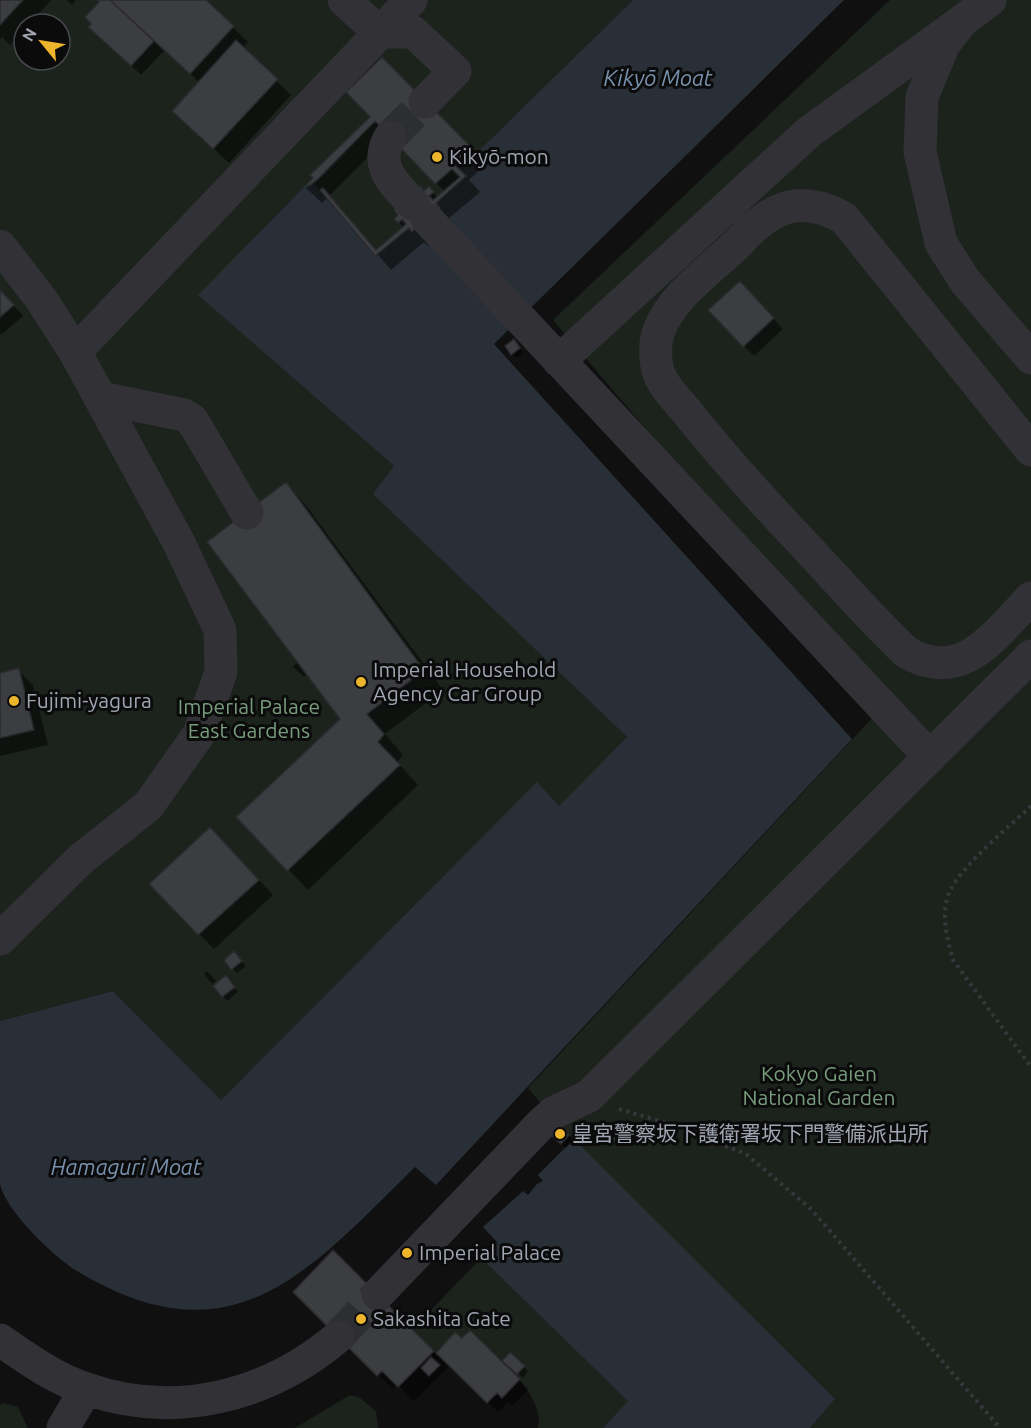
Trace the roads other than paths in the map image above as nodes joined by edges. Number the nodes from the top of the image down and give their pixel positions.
1 (344, 0) edge
2 (411, 0) edge
3 (990, 0) edge
4 (962, 21) junction
5 (379, 32) junction
6 (425, 102) tunnel mouth
7 (390, 137) tunnel mouth
8 (0, 246) edge
9 (75, 352) junction
10 (1031, 358) edge
11 (559, 361) junction
12 (101, 398) junction
13 (1031, 450) edge
14 (247, 513) dead end
15 (1031, 598) edge
16 (1031, 656) edge
17 (930, 756) junction
18 (0, 939) edge
19 (378, 1294) tunnel mouth
20 (338, 1337) tunnel mouth
21 (0, 1340) edge
22 (86, 1389) junction
23 (63, 1428) edge

1 - 5 street
2 - 5 street
3 - 4 street
4 - 10 street
4 - 11 street
5 - 6 street
5 - 9 street
7 - 11 street
8 - 9 street
9 - 12 street
11 - 17 street
12 - 14 street
12 - 18 street
13 - 15 street
16 - 17 street
17 - 19 street
20 - 22 street
21 - 22 street
22 - 23 street

